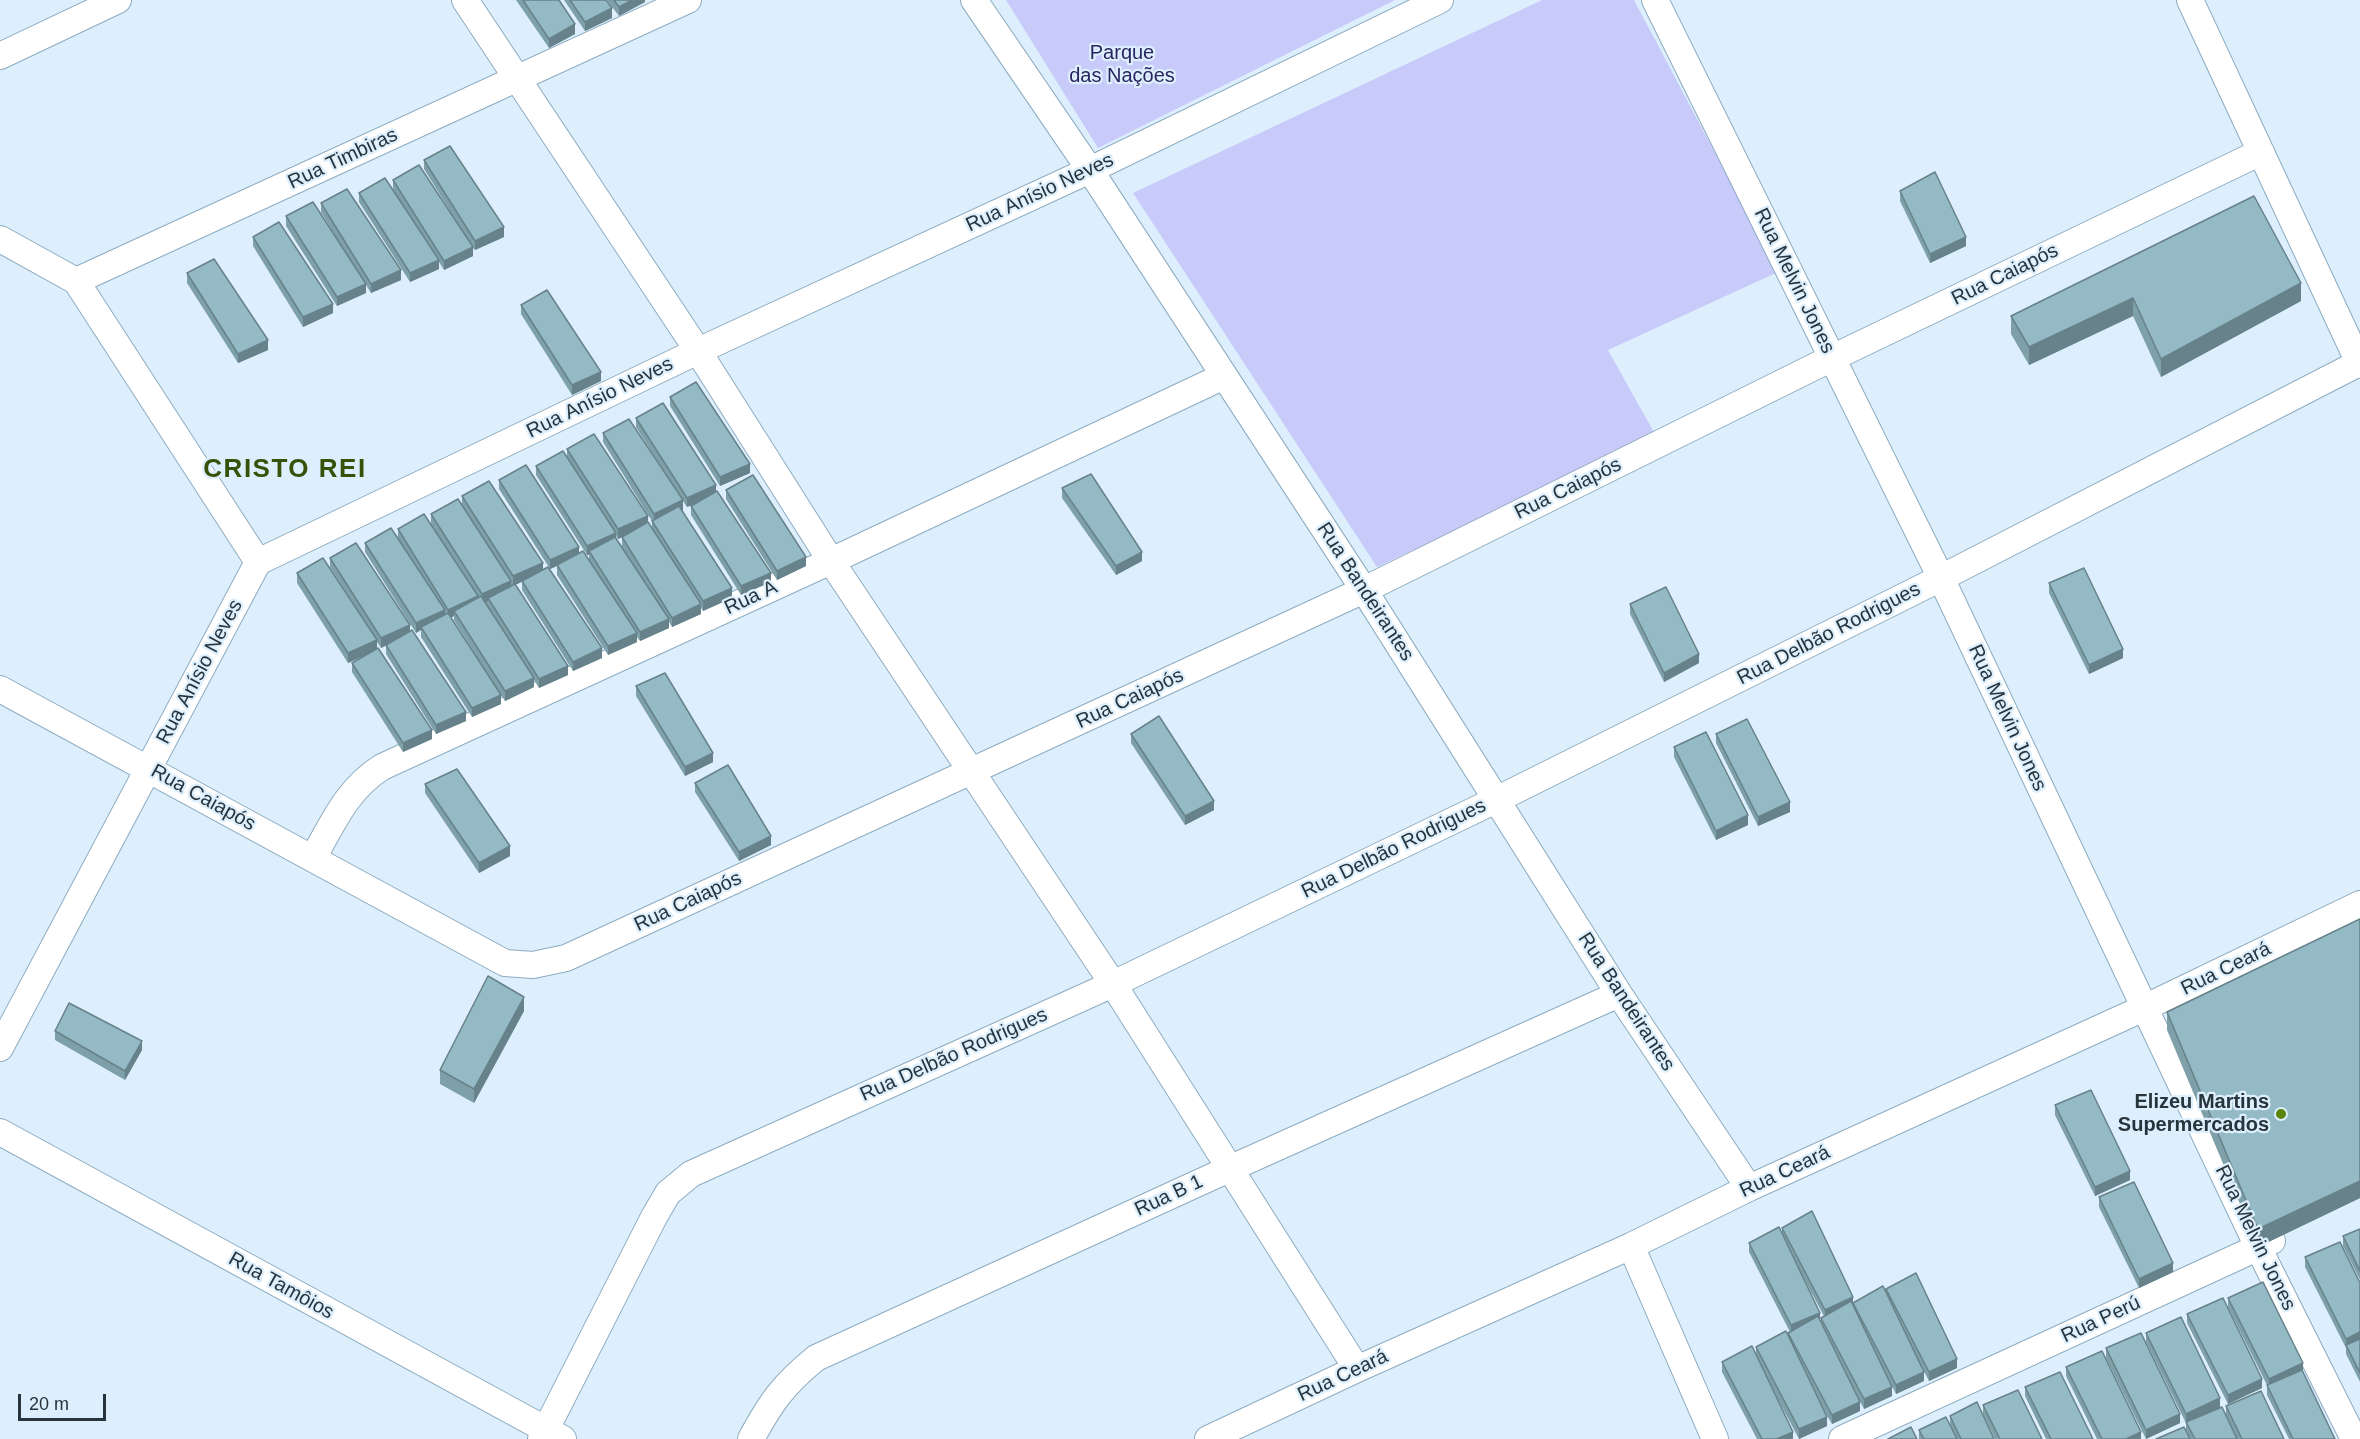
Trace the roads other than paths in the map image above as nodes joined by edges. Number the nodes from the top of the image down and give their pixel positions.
1 (117, 0) edge
2 (465, 0) edge
3 (688, 0) edge
4 (974, 0) edge
5 (1440, 0) edge
6 (1655, 0) edge
7 (2190, 0) edge
8 (0, 56) edge
9 (517, 79) junction
10 (2261, 152) junction
11 (1090, 170) junction
12 (0, 239) edge
13 (76, 281) junction
14 (2351, 318) edge
15 (698, 351) junction
16 (1832, 358) junction
17 (2360, 364) edge
18 (1224, 376) junction
19 (831, 561) junction
20 (258, 562) junction
21 (1941, 578) junction
22 (1364, 590) junction
23 (0, 689) edge
24 (149, 769) junction
25 (974, 771) junction
26 (1498, 799) junction
27 (313, 858) junction
28 (2360, 904) edge
29 (1113, 984) junction
30 (1619, 994) junction
31 (2144, 1008) junction
32 (0, 1048) edge
33 (0, 1132) edge
34 (1229, 1169) junction
35 (1749, 1188) junction
36 (2289, 1233) edge
37 (1631, 1246) junction
38 (2258, 1247) junction
39 (1356, 1369) junction
40 (550, 1436) edge
41 (751, 1439) edge
42 (1208, 1439) edge
43 (1715, 1439) edge
44 (1842, 1439) edge
45 (2354, 1439) edge

1 - 8 street
2 - 9 street
3 - 9 street, Rua Timbiras
4 - 11 street, Rua Bandeirantes
5 - 11 street, Rua Anísio Neves
6 - 16 street, Rua Melvin Jones
7 - 10 street
9 - 13 street, Rua Timbiras
9 - 15 street
10 - 14 street
10 - 16 street, Rua Caiapós
11 - 15 street, Rua Anísio Neves
11 - 18 street, Rua Bandeirantes
12 - 13 street
13 - 20 street
14 - 17 street
15 - 19 street
15 - 20 street, Rua Anísio Neves
16 - 21 street, Rua Melvin Jones
16 - 22 street, Rua Caiapós
17 - 21 street, Rua Delbão Rodrigues
18 - 19 street, Rua A
18 - 22 street, Rua Bandeirantes
19 - 25 street
19 - 27 street, Rua A
20 - 24 street, Rua Anísio Neves
21 - 26 street, Rua Delbão Rodrigues
21 - 31 street, Rua Melvin Jones
22 - 25 street, Rua Caiapós
22 - 26 street, Rua Bandeirantes
23 - 24 street, Rua Caiapós
24 - 27 street, Rua Caiapós
24 - 32 street, Rua Anísio Neves
25 - 27 street, Rua Caiapós
25 - 29 street
26 - 29 street, Rua Delbão Rodrigues
26 - 30 street, Rua Bandeirantes
28 - 31 street, Rua Ceará
29 - 34 street
29 - 40 street, Rua Delbão Rodrigues
30 - 34 street, Rua B 1
30 - 35 street, Rua Bandeirantes
31 - 35 street, Rua Ceará
31 - 38 street, Rua Melvin Jones
33 - 40 street, Rua Tamôios
34 - 39 street
34 - 41 street, Rua B 1
35 - 37 street, Rua Ceará
36 - 38 street, Rua Perú
37 - 39 street, Rua Ceará
37 - 43 street
38 - 44 street, Rua Perú
38 - 45 street, Rua Melvin Jones
39 - 42 street, Rua Ceará

